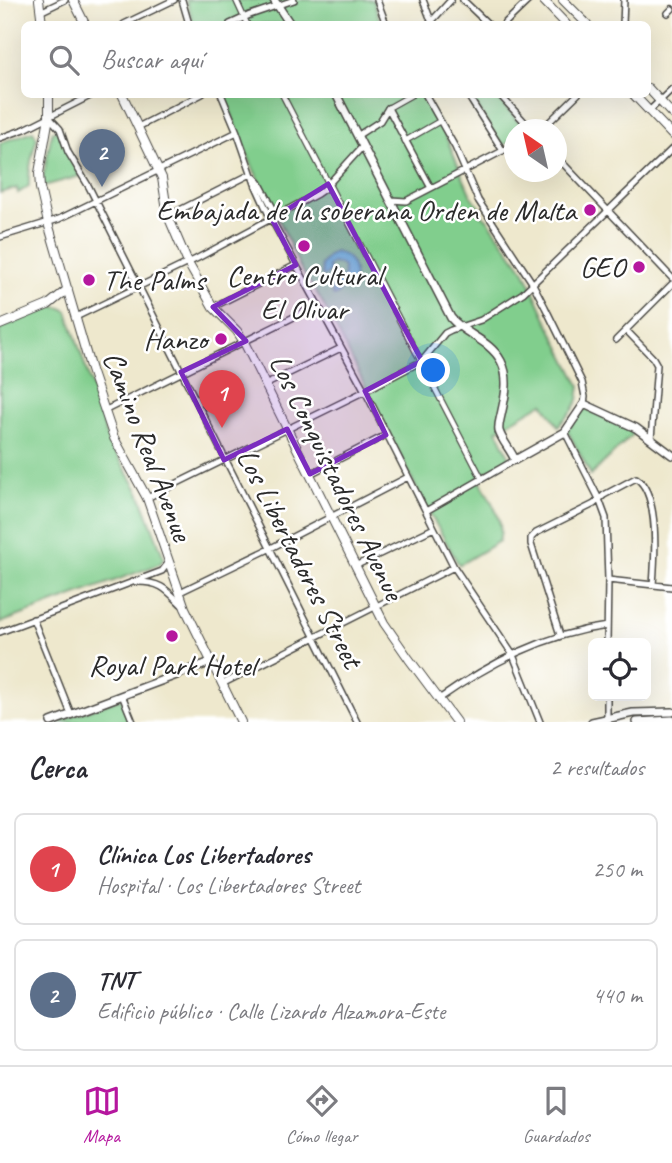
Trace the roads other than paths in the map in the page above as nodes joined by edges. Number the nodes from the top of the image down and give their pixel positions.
1 (39, 0) edge
2 (65, 0) edge
3 (73, 0) edge
4 (174, 0) edge
5 (183, 0) edge
6 (236, 0) edge
7 (294, 0) edge
8 (377, 0) edge
9 (423, 0) edge
10 (451, 0) edge
11 (463, 0) edge
12 (529, 0) edge
13 (543, 0) edge
14 (563, 0) edge
15 (624, 0) edge
16 (276, 3) edge
17 (40, 12) junction
18 (244, 18) junction
19 (42, 21) edge
20 (84, 21) edge
21 (130, 21) edge
22 (189, 21) edge
23 (237, 21) edge
24 (246, 21) edge
25 (288, 21) edge
26 (385, 21) edge
27 (431, 21) edge
28 (434, 21) edge
29 (485, 21) edge
30 (507, 21) edge
31 (563, 21) edge
32 (583, 21) edge
33 (623, 21) edge
34 (672, 89) edge
35 (651, 92) edge
36 (49, 98) edge
37 (86, 98) edge
38 (123, 98) edge
39 (194, 98) edge
40 (223, 98) edge
41 (284, 98) edge
42 (338, 98) edge
43 (406, 98) edge
44 (427, 98) edge
45 (470, 98) edge
46 (503, 98) edge
47 (574, 98) edge
48 (637, 98) edge
49 (659, 101) junction
50 (388, 108) junction
51 (649, 111) junction
52 (672, 114) edge
53 (49, 117) junction
54 (521, 119) edge
55 (552, 119) edge
56 (440, 121) junction
57 (138, 127) junction
58 (237, 132) junction
59 (672, 135) edge
60 (357, 136) junction
61 (0, 138) edge
62 (405, 141) junction
63 (362, 147) junction
64 (672, 149) edge
65 (503, 151) joint
66 (567, 168) edge
67 (159, 170) junction
68 (465, 171) junction
69 (251, 174) junction
70 (328, 184) junction
71 (430, 188) junction
72 (391, 200) junction
73 (96, 201) junction
74 (608, 212) junction
75 (281, 214) junction
76 (168, 216) junction
77 (272, 219) junction
78 (48, 223) junction
79 (0, 237) edge
80 (188, 263) junction
81 (296, 265) junction
82 (672, 278) edge
83 (533, 284) junction
84 (672, 284) edge
85 (138, 288) junction
86 (68, 289) junction
87 (48, 305) junction
88 (317, 305) junction
89 (213, 307) junction
90 (75, 314) junction
91 (0, 325) edge
92 (460, 328) junction
93 (626, 330) junction
94 (616, 340) dead end
95 (244, 342) junction
96 (341, 348) junction
97 (422, 362) junction
98 (181, 372) junction
99 (265, 385) junction
100 (365, 391) junction
101 (584, 404) junction
102 (104, 411) junction
103 (287, 429) junction
104 (565, 432) junction
105 (386, 435) junction
106 (651, 439) junction
107 (672, 455) edge
108 (224, 460) junction
109 (515, 460) junction
110 (310, 474) junction
111 (408, 477) junction
112 (482, 479) junction
113 (147, 498) junction
114 (599, 499) junction
115 (426, 511) junction
116 (332, 517) junction
117 (434, 528) junction
118 (269, 549) junction
119 (169, 562) junction
120 (355, 566) junction
121 (454, 567) junction
122 (608, 580) junction
123 (134, 582) junction
124 (653, 584) junction
125 (672, 587) edge
126 (180, 592) junction
127 (376, 607) junction
128 (186, 608) junction
129 (33, 620) junction
130 (607, 626) junction
131 (0, 632) edge
132 (560, 635) junction
133 (314, 638) junction
134 (607, 638) edge
135 (513, 654) junction
136 (211, 662) junction
137 (222, 684) junction
138 (122, 695) junction
139 (438, 699) junction
140 (607, 701) edge
141 (672, 712) edge
142 (71, 715) junction
143 (607, 718) junction
144 (672, 720) edge
145 (51, 722) edge
146 (132, 722) edge
147 (241, 722) edge
148 (357, 722) edge
149 (456, 722) edge
150 (540, 722) edge
151 (592, 722) edge
152 (637, 722) edge

1 - 17 main road
2 - 17 street
3 - 20 main road
4 - 21 street
5 - 22 street
6 - 18 street
7 - 16 street
8 - 26 street
9 - 27 street
10 - 28 street
11 - 29 street
12 - 30 street
13 - 31 main road
14 - 32 main road
15 - 33 street
16 - 18 street
16 - 25 street
17 - 19 main road
18 - 23 street
18 - 24 street
34 - 49 street
35 - 49 main road
36 - 53 main road, Camino Real Avenue
37 - 53 street
38 - 57 main road, Los Conquistadores Avenue
39 - 57 street
40 - 58 street
41 - 70 street
42 - 60 street
43 - 50 street
44 - 56 street
45 - 65 street
46 - 54 street
47 - 55 street
48 - 51 main road
49 - 51 street
49 - 52 main road
50 - 60 street
50 - 62 street
51 - 59 main road
53 - 61 street
53 - 73 street, Los Libertadores Street
53 - 78 main road, Camino Real Avenue
56 - 62 street
56 - 68 street
57 - 67 main road, Los Conquistadores Avenue
58 - 67 street
58 - 69 street
60 - 63 street
62 - 71 street
63 - 70 street
63 - 72 street
64 - 74 street
65 - 68 street
66 - 74 street
67 - 73 street
67 - 76 main road, Los Conquistadores Avenue
68 - 71 street
68 - 83 street
69 - 75 street
69 - 76 street
69 - 77 street
70 - 75 street
70 - 97 street
71 - 72 street
72 - 92 street
73 - 78 street
73 - 85 street, Los Libertadores Street
74 - 82 street
74 - 83 street
75 - 77 street
76 - 80 main road, Los Conquistadores Avenue
77 - 80 street
77 - 81 street
78 - 79 street
78 - 86 main road, Camino Real Avenue
80 - 85 street
80 - 89 main road, Los Conquistadores Avenue
81 - 88 street
81 - 89 street
83 - 92 street
83 - 101 street
84 - 93 street
85 - 90 street
85 - 98 street, Los Libertadores Street
86 - 87 main road
86 - 90 main road, Camino Real Avenue
87 - 90 main road
87 - 91 main road
88 - 95 street
88 - 96 street
89 - 95 main road, Los Conquistadores Avenue
90 - 102 main road, Camino Real Avenue
92 - 97 street
92 - 109 street
93 - 94 street
93 - 106 street
95 - 98 street
95 - 99 main road, Los Conquistadores Avenue
96 - 99 street
96 - 100 street
97 - 100 street
97 - 112 street
98 - 102 street
98 - 108 street, Los Libertadores Street
99 - 103 main road, Los Conquistadores Avenue
100 - 103 street
100 - 105 street
101 - 104 street
101 - 106 street
102 - 113 main road, Camino Real Avenue
103 - 108 street
103 - 110 main road, Los Conquistadores Avenue
104 - 109 street
104 - 114 street
105 - 110 street
105 - 111 street
106 - 107 street
108 - 113 street
108 - 118 street, Los Libertadores Street
109 - 112 street
110 - 116 main road, Los Conquistadores Avenue
111 - 115 street
111 - 116 street
112 - 115 street
113 - 119 main road, Camino Real Avenue
114 - 122 street
114 - 124 street
114 - 132 street
115 - 117 street
116 - 118 street
116 - 120 main road, Los Conquistadores Avenue
117 - 120 street
117 - 121 street
118 - 126 street
118 - 133 street, Los Libertadores Street
119 - 123 street
119 - 126 main road, Camino Real Avenue
120 - 127 main road, Los Conquistadores Avenue
121 - 127 street
121 - 135 street
122 - 124 street
122 - 130 street
123 - 128 street
123 - 129 street
124 - 125 street
126 - 128 main road, Camino Real Avenue
127 - 133 street
127 - 139 main road, Los Conquistadores Avenue
128 - 136 main road, Camino Real Avenue
129 - 131 street
129 - 142 street
130 - 132 street
130 - 134 street
132 - 135 street
133 - 137 street
133 - 148 street, Los Libertadores Street
135 - 139 street
135 - 150 street
136 - 137 main road, Camino Real Avenue
136 - 138 street
137 - 147 main road, Camino Real Avenue
138 - 142 street
138 - 146 street
139 - 149 main road, Los Conquistadores Avenue
140 - 143 street
141 - 143 street
142 - 145 street
143 - 151 street
144 - 152 street

